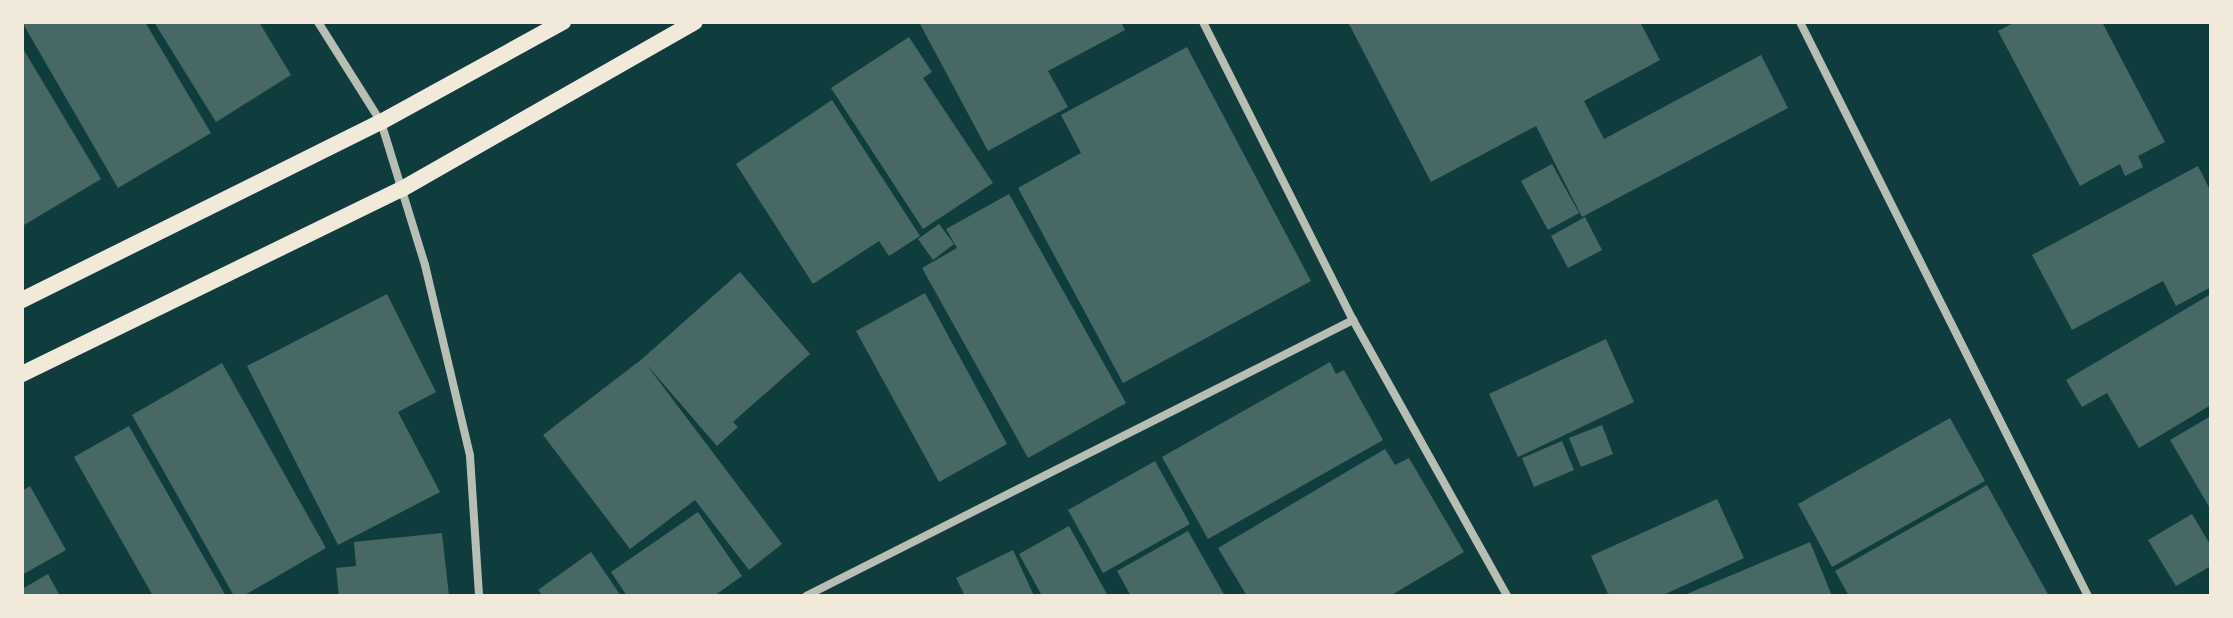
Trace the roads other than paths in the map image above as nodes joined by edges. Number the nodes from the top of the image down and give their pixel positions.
1 (318, 22) edge
2 (563, 22) edge
3 (695, 22) edge
4 (1203, 22) edge
5 (1800, 22) edge
6 (381, 122) junction
7 (402, 189) junction
8 (22, 300) edge
9 (1353, 320) junction
10 (22, 374) edge
11 (479, 596) edge
12 (806, 596) edge
13 (1507, 596) edge
14 (2088, 596) edge

1 - 6 street
2 - 6 main road
3 - 7 main road
4 - 9 street
5 - 14 street
6 - 7 street
6 - 8 main road
7 - 10 main road
7 - 11 street
9 - 12 street
9 - 13 street

